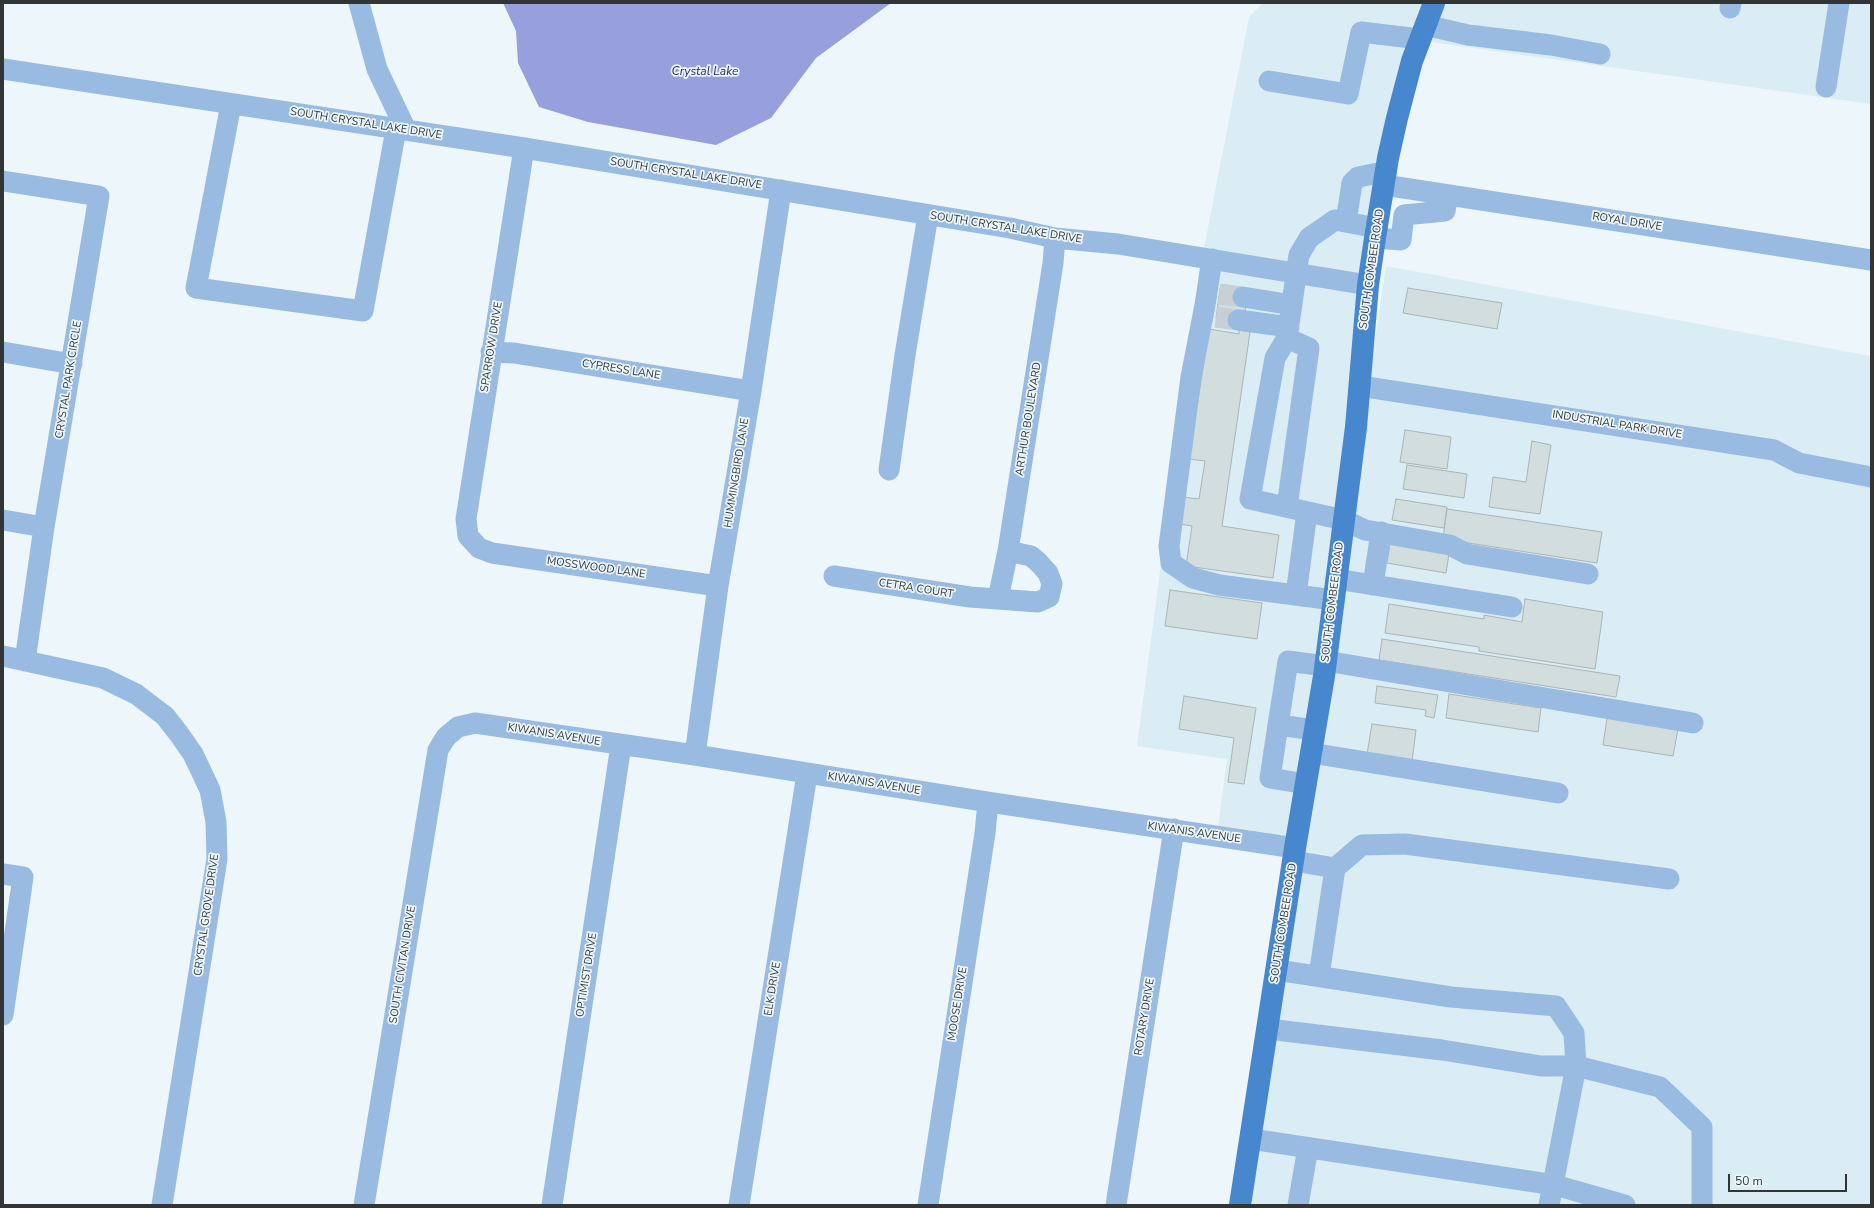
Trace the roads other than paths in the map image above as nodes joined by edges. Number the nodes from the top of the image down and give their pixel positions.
1 (359, 3) edge
2 (1434, 3) edge
3 (1839, 3) edge
4 (1423, 32) junction
5 (1600, 54) dead end
6 (3, 69) edge
7 (1269, 81) dead end
8 (1826, 87) dead end
9 (231, 104) junction
10 (401, 130) junction
11 (524, 148) junction
12 (1385, 179) junction
13 (3, 181) edge
14 (781, 190) junction
15 (1448, 195) junction
16 (928, 215) junction
17 (1346, 222) junction
18 (1376, 233) junction
19 (1055, 238) junction
20 (1871, 260) edge
21 (1296, 273) junction
22 (1213, 277) junction
23 (1368, 285) junction
24 (1243, 297) tunnel mouth
25 (1292, 305) junction
26 (1238, 320) tunnel mouth
27 (1288, 333) junction
28 (3, 352) edge
29 (491, 352) junction
30 (72, 364) junction
31 (1360, 386) junction
32 (751, 391) junction
33 (889, 470) dead end
34 (1871, 477) edge
35 (1297, 509) junction
36 (3, 520) edge
37 (1344, 520) junction
38 (44, 527) junction
39 (1381, 532) junction
40 (475, 545) joint
41 (1008, 551) junction
42 (1588, 574) dead end
43 (834, 576) dead end
44 (1372, 585) junction
45 (718, 586) junction
46 (1335, 589) junction
47 (1296, 595) junction
48 (998, 599) junction
49 (1512, 607) dead end
50 (3, 656) edge
51 (25, 661) junction
52 (1326, 664) junction
53 (1693, 723) dead end
54 (1278, 725) junction
55 (454, 730) joint
56 (1315, 730) junction
57 (621, 745) junction
58 (1311, 753) junction
59 (695, 755) junction
60 (806, 774) junction
61 (1306, 784) junction
62 (1558, 792) dead end
63 (988, 802) junction
64 (1174, 829) junction
65 (1295, 854) junction
66 (1335, 868) junction
67 (3, 874) edge
68 (1669, 880) dead end
69 (10, 921) edge
70 (1277, 970) junction
71 (1319, 976) junction
72 (3, 1015) edge
73 (1268, 1029) junction
74 (1576, 1066) junction
75 (1251, 1139) junction
76 (1308, 1148) junction
77 (1554, 1185) junction
78 (162, 1205) edge
79 (364, 1205) edge
80 (552, 1205) edge
81 (739, 1205) edge
82 (928, 1205) edge
83 (1116, 1205) edge
84 (1240, 1205) edge
85 (1298, 1205) edge
86 (1549, 1205) edge
87 (1626, 1205) edge
88 (1702, 1205) edge

1 - 10 street
2 - 4 main road, SOUTH COMBEE ROAD
3 - 8 street
4 - 5 street
4 - 7 street
4 - 12 main road, SOUTH COMBEE ROAD
6 - 9 street, SOUTH CRYSTAL LAKE DRIVE
9 - 10 street, SOUTH CRYSTAL LAKE DRIVE
9 - 10 street
10 - 11 street, SOUTH CRYSTAL LAKE DRIVE
11 - 14 street, SOUTH CRYSTAL LAKE DRIVE
11 - 29 street, SPARROW DRIVE
12 - 15 street, ROYAL DRIVE
12 - 17 street, ROYAL DRIVE
12 - 18 main road, SOUTH COMBEE ROAD
13 - 30 street, CRYSTAL PARK CIRCLE
14 - 16 street, SOUTH CRYSTAL LAKE DRIVE
14 - 32 street, HUMMINGBIRD LANE
15 - 18 street
15 - 20 street, ROYAL DRIVE
16 - 19 street, SOUTH CRYSTAL LAKE DRIVE
16 - 33 street
17 - 18 street
17 - 21 street
18 - 23 main road, SOUTH COMBEE ROAD
19 - 22 street, SOUTH CRYSTAL LAKE DRIVE
19 - 41 street, ARTHUR BOULEVARD
21 - 22 street, SOUTH CRYSTAL LAKE DRIVE
21 - 23 street, SOUTH CRYSTAL LAKE DRIVE
21 - 25 street
22 - 47 street
23 - 31 main road, SOUTH COMBEE ROAD
24 - 25 street
25 - 27 street
26 - 27 street
27 - 35 street
27 - 35 street
28 - 30 street
29 - 32 street, CYPRESS LANE
29 - 40 street, SPARROW DRIVE
30 - 38 street, CRYSTAL PARK CIRCLE
31 - 34 street, INDUSTRIAL PARK DRIVE
31 - 37 main road, SOUTH COMBEE ROAD
32 - 45 street, HUMMINGBIRD LANE
35 - 37 street
35 - 47 street
36 - 38 street
37 - 39 street
37 - 46 main road, SOUTH COMBEE ROAD
38 - 51 street, CRYSTAL PARK CIRCLE
39 - 42 street
39 - 44 street
40 - 45 street, MOSSWOOD LANE
41 - 48 street, ARTHUR BOULEVARD
41 - 48 street, CETRA COURT
43 - 48 street, CETRA COURT
44 - 46 street
44 - 49 street
45 - 59 street, HUMMINGBIRD LANE
46 - 47 street
46 - 52 main road, SOUTH COMBEE ROAD
50 - 51 street, CRYSTAL GROVE DRIVE
51 - 78 street, CRYSTAL GROVE DRIVE
52 - 53 street
52 - 54 street
52 - 56 main road, SOUTH COMBEE ROAD
54 - 56 street
54 - 61 street
55 - 57 street, KIWANIS AVENUE
55 - 79 street, SOUTH CIVITAN DRIVE
56 - 58 main road, SOUTH COMBEE ROAD
57 - 59 street, KIWANIS AVENUE
57 - 80 street, OPTIMIST DRIVE
58 - 61 main road, SOUTH COMBEE ROAD
58 - 62 street
59 - 60 street, KIWANIS AVENUE
60 - 63 street, KIWANIS AVENUE
60 - 81 street, ELK DRIVE
61 - 65 main road, SOUTH COMBEE ROAD
63 - 64 street, KIWANIS AVENUE
63 - 82 street, MOOSE DRIVE
64 - 65 street, KIWANIS AVENUE
64 - 83 street, ROTARY DRIVE
65 - 66 street, KIWANIS AVENUE
65 - 70 main road, SOUTH COMBEE ROAD
66 - 68 street
66 - 71 street
67 - 69 street
69 - 72 street
70 - 71 street
70 - 73 main road, SOUTH COMBEE ROAD
71 - 74 street
73 - 74 street
73 - 75 main road, SOUTH COMBEE ROAD
74 - 77 street
74 - 88 street
75 - 76 street
75 - 84 main road, SOUTH COMBEE ROAD
76 - 77 street
76 - 85 street
77 - 86 street
77 - 87 street

